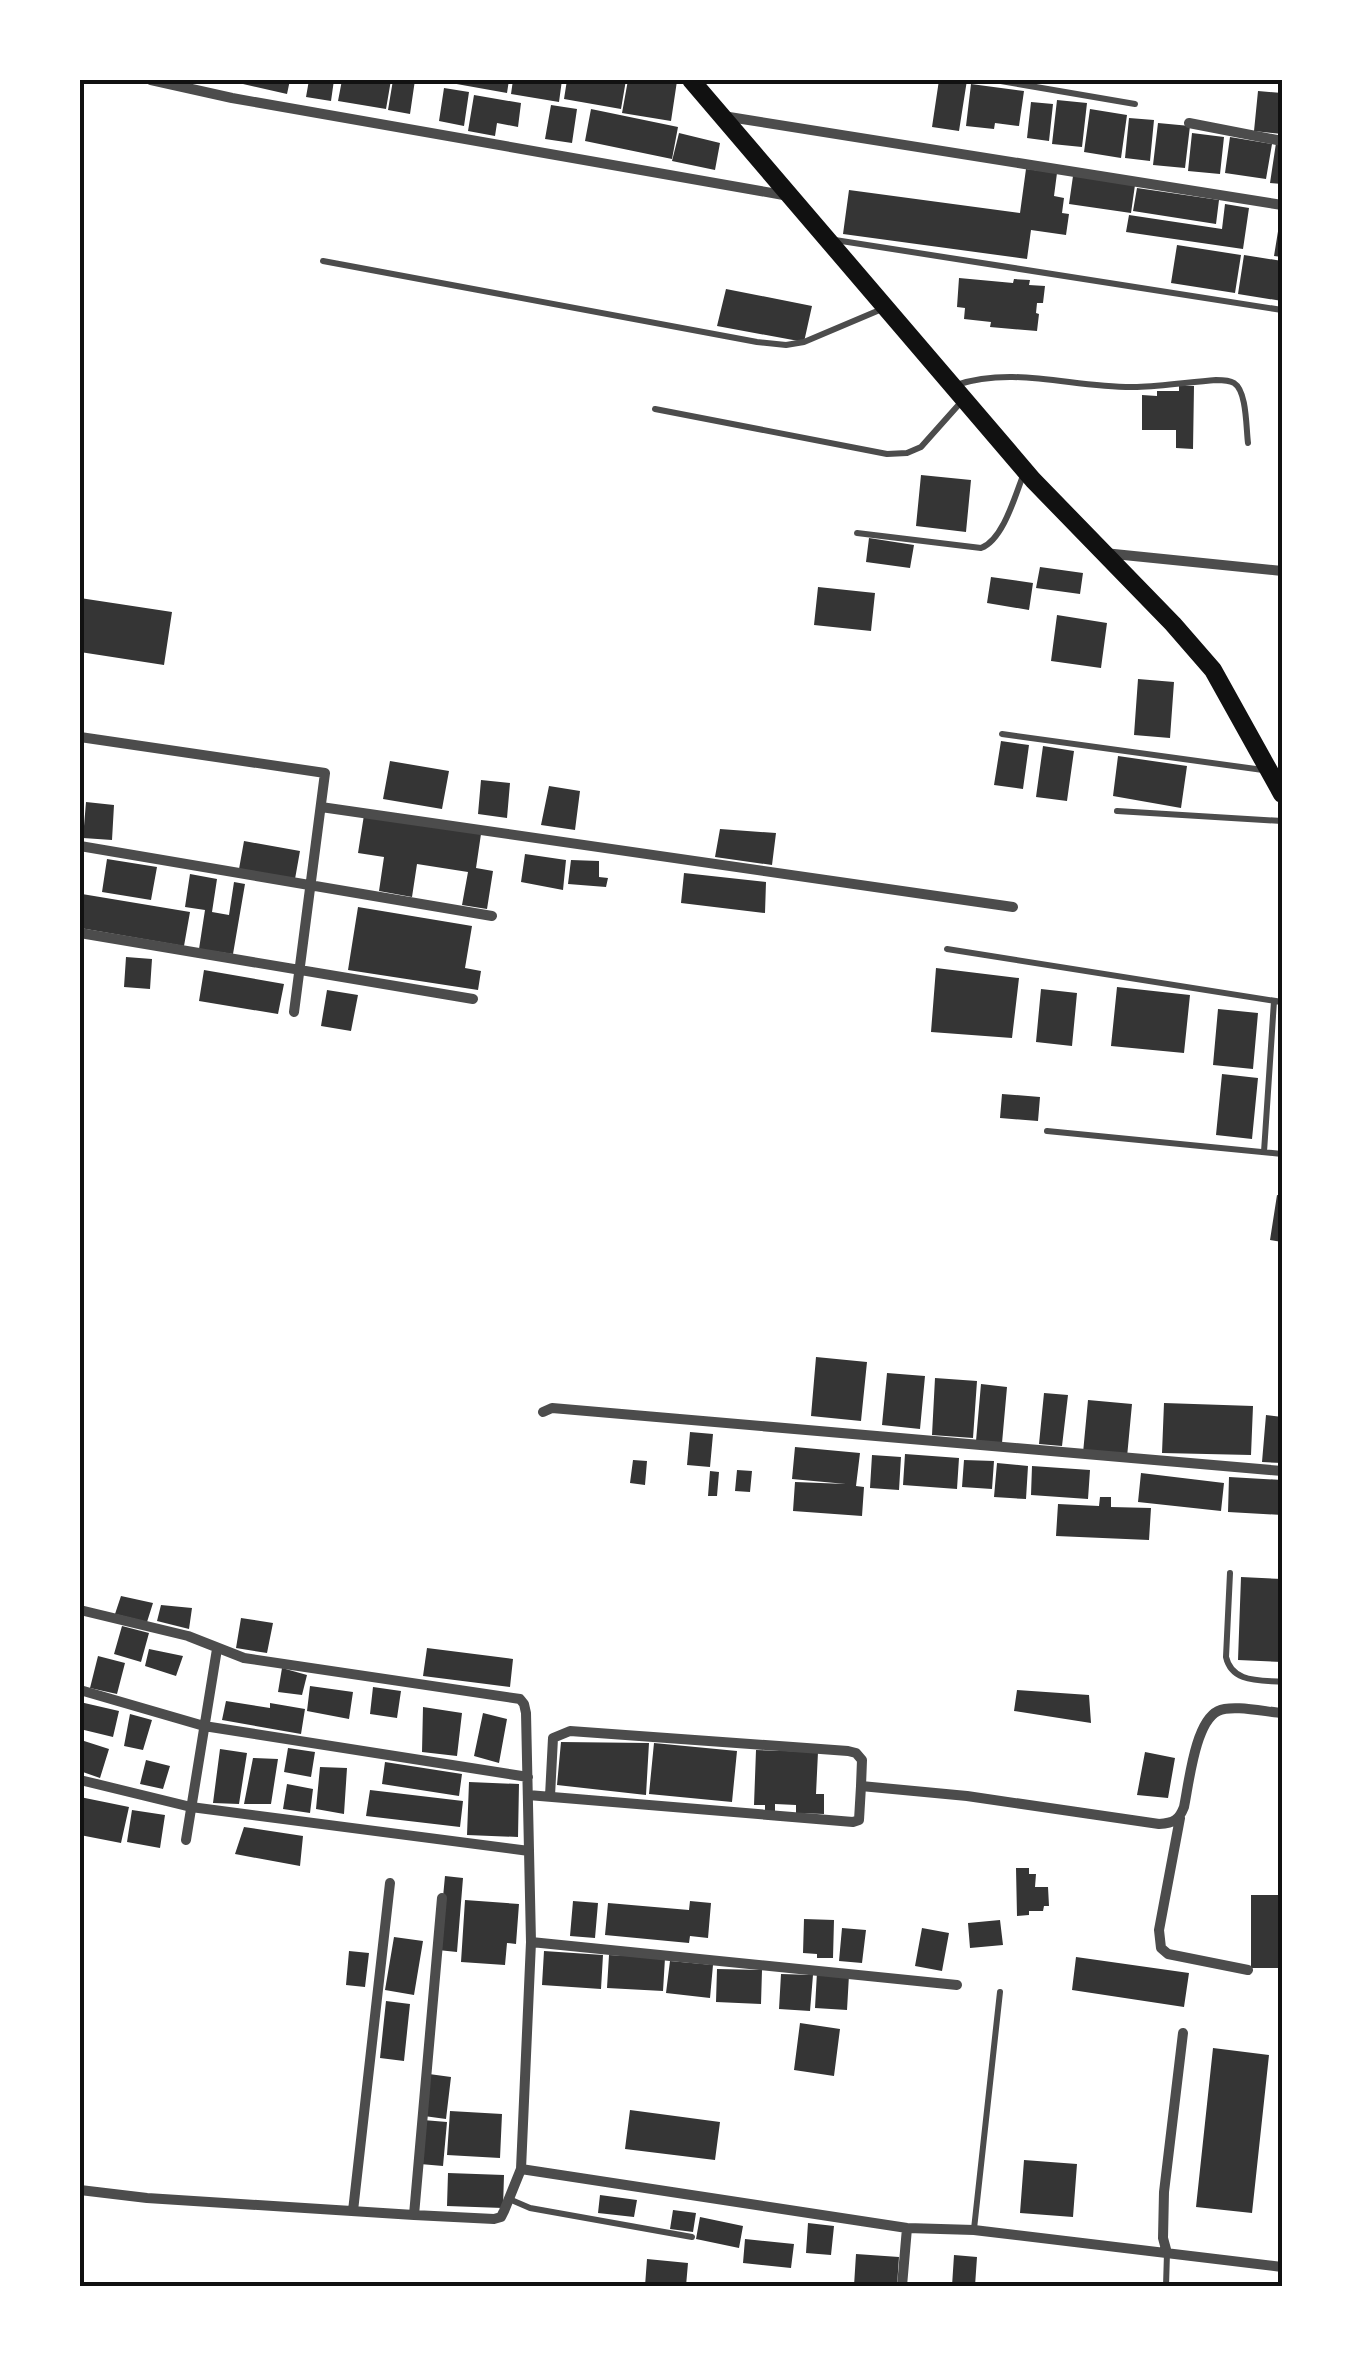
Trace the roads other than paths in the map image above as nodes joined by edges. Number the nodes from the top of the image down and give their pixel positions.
1 (150, 80) edge
2 (690, 80) edge
3 (995, 80) edge
4 (1134, 104) dead end
5 (722, 116) junction
6 (1188, 123) dead end
7 (1282, 141) edge
8 (790, 196) junction
9 (1282, 204) edge
10 (829, 239) junction
11 (323, 261) dead end
12 (886, 307) junction
13 (1282, 310) edge
14 (959, 392) junction
15 (656, 409) dead end
16 (1248, 442) dead end
17 (1026, 470) junction
18 (857, 533) dead end
19 (1104, 552) junction
20 (1282, 571) edge
21 (1002, 734) dead end
22 (80, 737) edge
23 (1269, 771) junction
24 (1282, 794) edge
25 (321, 807) junction
26 (1117, 811) dead end
27 (1282, 821) edge
28 (80, 846) edge
29 (311, 887) junction
30 (1013, 907) dead end
31 (492, 916) dead end
32 (80, 933) edge
33 (947, 949) dead end
34 (301, 970) junction
35 (474, 999) dead end
36 (1278, 1002) edge
37 (294, 1012) dead end
38 (1047, 1131) dead end
39 (1264, 1152) junction
40 (1282, 1154) edge
41 (542, 1412) dead end
42 (1282, 1471) edge
43 (1230, 1573) dead end
44 (80, 1610) edge
45 (217, 1648) junction
46 (1282, 1682) edge
47 (80, 1690) edge
48 (1282, 1714) edge
49 (204, 1726) junction
50 (528, 1777) junction
51 (80, 1780) edge
52 (861, 1786) junction
53 (528, 1795) junction
54 (550, 1796) junction
55 (191, 1807) junction
56 (1180, 1818) junction
57 (186, 1840) dead end
58 (529, 1851) junction
59 (390, 1883) dead end
60 (442, 1898) dead end
61 (531, 1942) junction
62 (1248, 1970) dead end
63 (957, 1985) dead end
64 (1000, 1992) dead end
65 (1183, 2033) dead end
66 (521, 2169) junction
67 (80, 2190) edge
68 (508, 2199) junction
69 (353, 2211) junction
70 (414, 2216) junction
71 (907, 2228) junction
72 (974, 2230) junction
73 (692, 2237) dead end
74 (1167, 2254) junction
75 (1282, 2268) edge
76 (902, 2286) edge
77 (1166, 2286) edge

1 - 8 street
2 - 5 main road
3 - 4 lane
5 - 8 main road
5 - 9 street
6 - 7 street
8 - 10 main road
10 - 12 main road
10 - 13 lane
11 - 12 lane
12 - 14 main road
14 - 15 lane
14 - 16 lane
14 - 17 main road
17 - 18 lane
17 - 19 main road
19 - 20 street
19 - 23 main road
21 - 23 lane
22 - 25 street
23 - 24 main road
25 - 29 street
25 - 30 street
26 - 27 lane
28 - 29 street
29 - 31 street
29 - 34 street
32 - 34 street
33 - 36 lane
34 - 35 street
34 - 37 street
36 - 39 lane
38 - 39 lane
39 - 40 lane
41 - 42 street
43 - 46 lane
44 - 45 street
45 - 49 street
45 - 50 street
47 - 49 street
48 - 56 street
49 - 50 street
49 - 55 street
50 - 53 street
51 - 55 street
52 - 54 street
52 - 54 street
52 - 56 street
53 - 54 street
53 - 58 street
55 - 57 street
55 - 58 street
56 - 62 street
58 - 61 street
59 - 69 street
60 - 70 street
61 - 63 street
61 - 66 street
64 - 72 lane
65 - 74 street
66 - 68 street
66 - 71 street
67 - 69 street
68 - 70 street
68 - 73 lane
69 - 70 street
71 - 72 street
71 - 76 street
72 - 74 street
74 - 75 street
74 - 77 lane

